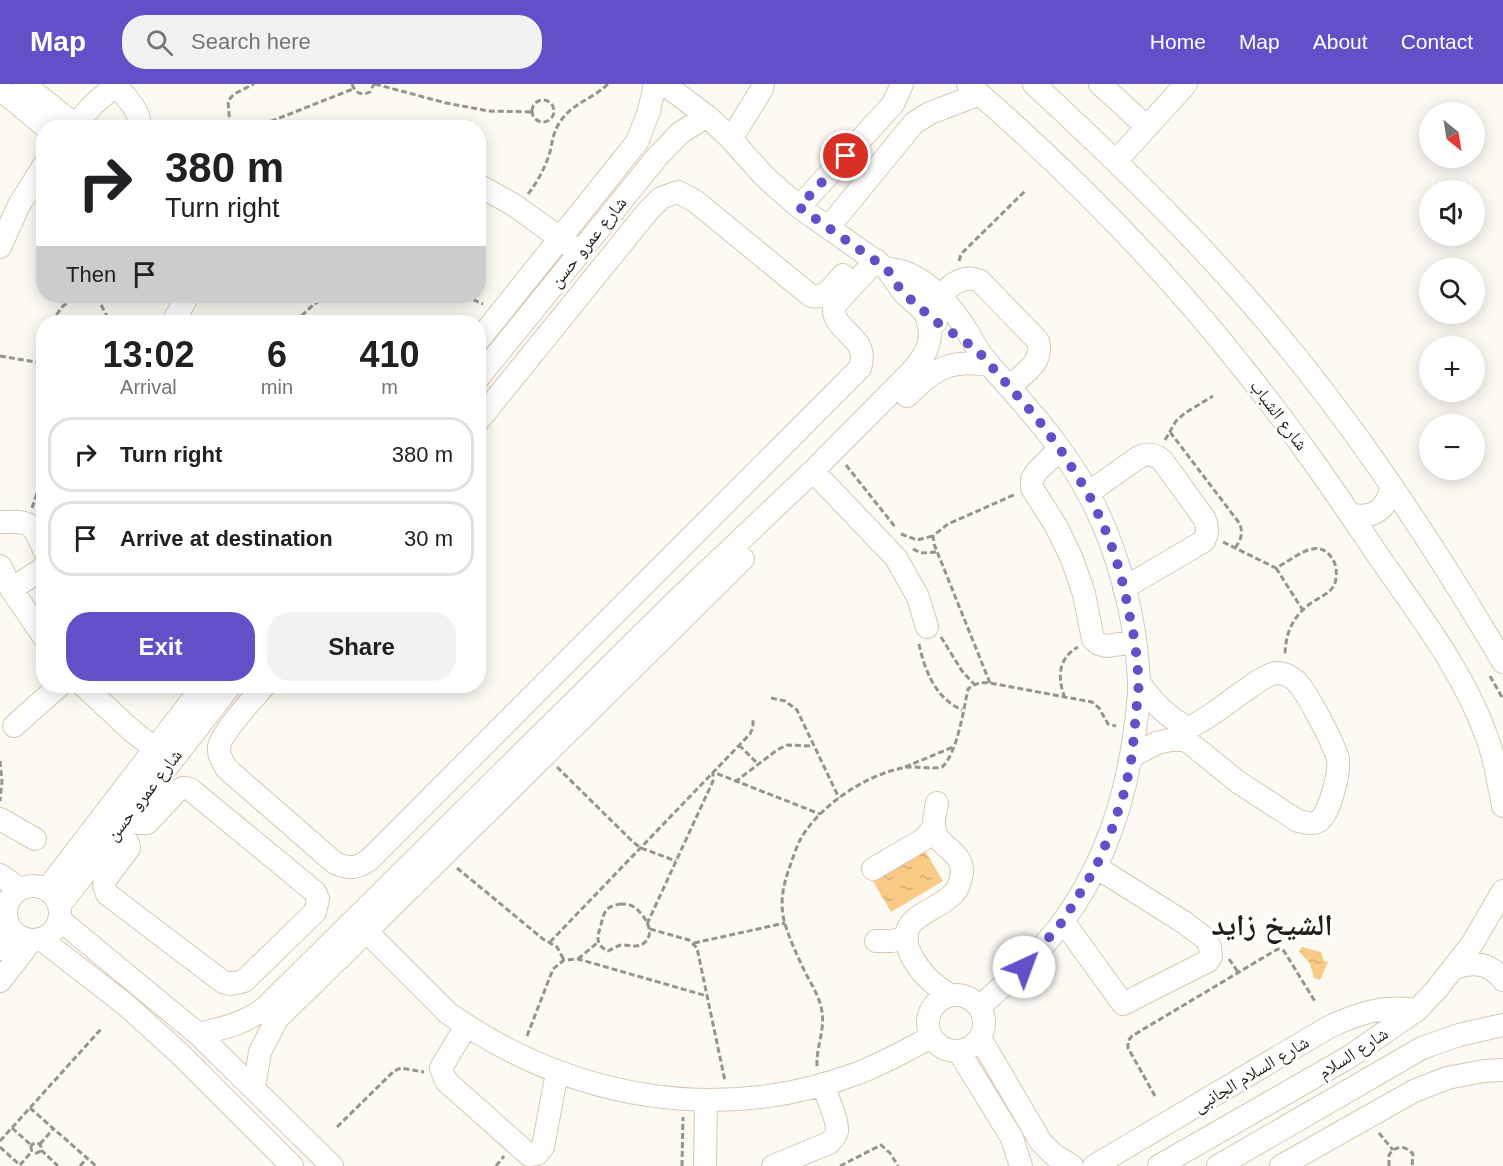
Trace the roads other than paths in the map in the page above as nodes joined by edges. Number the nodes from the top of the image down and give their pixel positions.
1 (24, 84) edge
2 (655, 84) edge
3 (664, 84) edge
4 (763, 84) edge
5 (902, 84) edge
6 (1034, 84) edge
7 (1100, 84) edge
8 (1186, 84) edge
9 (117, 85) edge
10 (0, 89) edge
11 (974, 89) edge
12 (707, 117) junction
13 (48, 120) edge
14 (80, 120) edge
15 (140, 120) edge
16 (1147, 127) junction
17 (732, 139) junction
18 (1116, 161) junction
19 (36, 184) edge
20 (486, 189) edge
21 (799, 207) junction
22 (828, 228) junction
23 (2, 234) edge
24 (560, 238) junction
25 (580, 252) junction
26 (876, 260) junction
27 (933, 306) junction
28 (486, 331) edge
29 (983, 357) junction
30 (486, 368) edge
31 (1010, 387) junction
32 (486, 411) edge
33 (1060, 449) junction
34 (818, 475) junction
35 (1390, 485) junction
36 (1088, 493) junction
37 (1350, 514) junction
38 (0, 522) edge
39 (36, 531) edge
40 (0, 566) edge
41 (36, 573) edge
42 (1124, 588) junction
43 (11, 589) junction
44 (36, 625) edge
45 (927, 627) road end
46 (1135, 642) junction
47 (630, 658) junction
48 (1503, 662) edge
49 (1139, 682) junction
50 (51, 693) edge
51 (91, 693) edge
52 (199, 693) edge
53 (223, 693) edge
54 (258, 693) edge
55 (14, 726) dead end
56 (1187, 734) junction
57 (162, 755) junction
58 (1132, 756) junction
59 (493, 794) junction
60 (937, 803) dead end
61 (1503, 806) edge
62 (0, 819) edge
63 (122, 824) junction
64 (938, 835) junction
65 (35, 839) dead end
66 (1096, 867) junction
67 (873, 868) dead end
68 (0, 875) edge
69 (20, 889) junction
70 (1503, 891) edge
71 (56, 904) junction
72 (3, 907) edge
73 (1063, 921) junction
74 (361, 926) junction
75 (907, 936) junction
76 (22, 940) edge
77 (876, 941) dead end
78 (1455, 968) junction
79 (1503, 980) edge
80 (0, 981) edge
81 (950, 995) junction
82 (979, 1006) junction
83 (1417, 1010) junction
84 (271, 1013) junction
85 (1501, 1023) edge
86 (466, 1026) junction
87 (198, 1034) junction
88 (931, 1037) junction
89 (980, 1038) junction
90 (959, 1052) junction
91 (1503, 1070) edge
92 (557, 1073) junction
93 (1377, 1074) junction
94 (823, 1084) junction
95 (254, 1088) junction
96 (706, 1100) junction
97 (1392, 1102) junction
98 (1031, 1127) junction
99 (1012, 1138) junction
100 (292, 1166) edge
101 (332, 1166) edge
102 (705, 1166) edge
103 (773, 1166) edge
104 (1021, 1166) edge
105 (1072, 1166) edge
106 (1094, 1166) edge
107 (1159, 1166) edge
108 (1218, 1166) edge
109 (1281, 1166) edge

1 - 13 street
2 - 24 street, شارع عمرو حسن
3 - 12 street
4 - 17 street
5 - 21 street
6 - 18 street
7 - 16 street
8 - 16 street
9 - 14 street
9 - 15 street
10 - 13 street
11 - 22 street
11 - 37 street, شارع الشباب
12 - 17 street
12 - 25 street, شارع عمرو حسن
16 - 18 street
17 - 21 street
18 - 35 street
19 - 23 street
20 - 24 street
21 - 22 street
22 - 26 street
24 - 25 street
24 - 28 street, شارع عمرو حسن
25 - 30 street, شارع عمرو حسن
26 - 27 street
26 - 32 street
26 - 54 street
27 - 29 street
27 - 31 street
27 - 34 street
29 - 31 street
29 - 34 street
31 - 33 street
33 - 36 street
33 - 46 street
34 - 45 street
34 - 47 street
35 - 37 street
35 - 48 street
36 - 42 street
36 - 42 street
37 - 61 street, شارع الشباب
38 - 39 street
40 - 43 street
41 - 43 street
42 - 46 street
43 - 44 street
46 - 49 street
47 - 59 street
47 - 59 street
49 - 56 street
49 - 58 street
50 - 55 street
51 - 57 street
52 - 57 street, شارع عمرو حسن
53 - 57 street, شارع عمرو حسن
56 - 56 street
56 - 58 street
57 - 63 street, شارع عمرو حسن
57 - 71 street, شارع عمرو حسن
58 - 66 street
59 - 74 street
59 - 74 street
60 - 64 street
62 - 65 street
63 - 63 street
63 - 71 street, شارع عمرو حسن
64 - 67 street
64 - 75 street
66 - 73 street
66 - 73 street
68 - 69 street
69 - 71 street
69 - 72 street
70 - 78 street, شارع السلام
71 - 76 street
71 - 87 street
72 - 76 street
73 - 82 street
74 - 84 street
74 - 86 street
75 - 77 street
75 - 81 street
76 - 80 street
76 - 100 street
78 - 79 street
78 - 83 street, شارع السلام
81 - 82 street
81 - 88 street
82 - 89 street
83 - 106 street, شارع السلام الجانبى
83 - 107 street, شارع السلام
84 - 87 street
84 - 95 street
85 - 93 street, شارع السلام
86 - 92 street
86 - 92 street
87 - 95 street
88 - 90 street
88 - 94 street
89 - 90 street
89 - 98 street
90 - 99 street
91 - 97 street
92 - 96 street
93 - 97 street
93 - 108 street, شارع السلام
94 - 96 street
94 - 103 street
95 - 101 street
96 - 102 street
97 - 109 street
98 - 99 street
98 - 105 street
99 - 104 street

